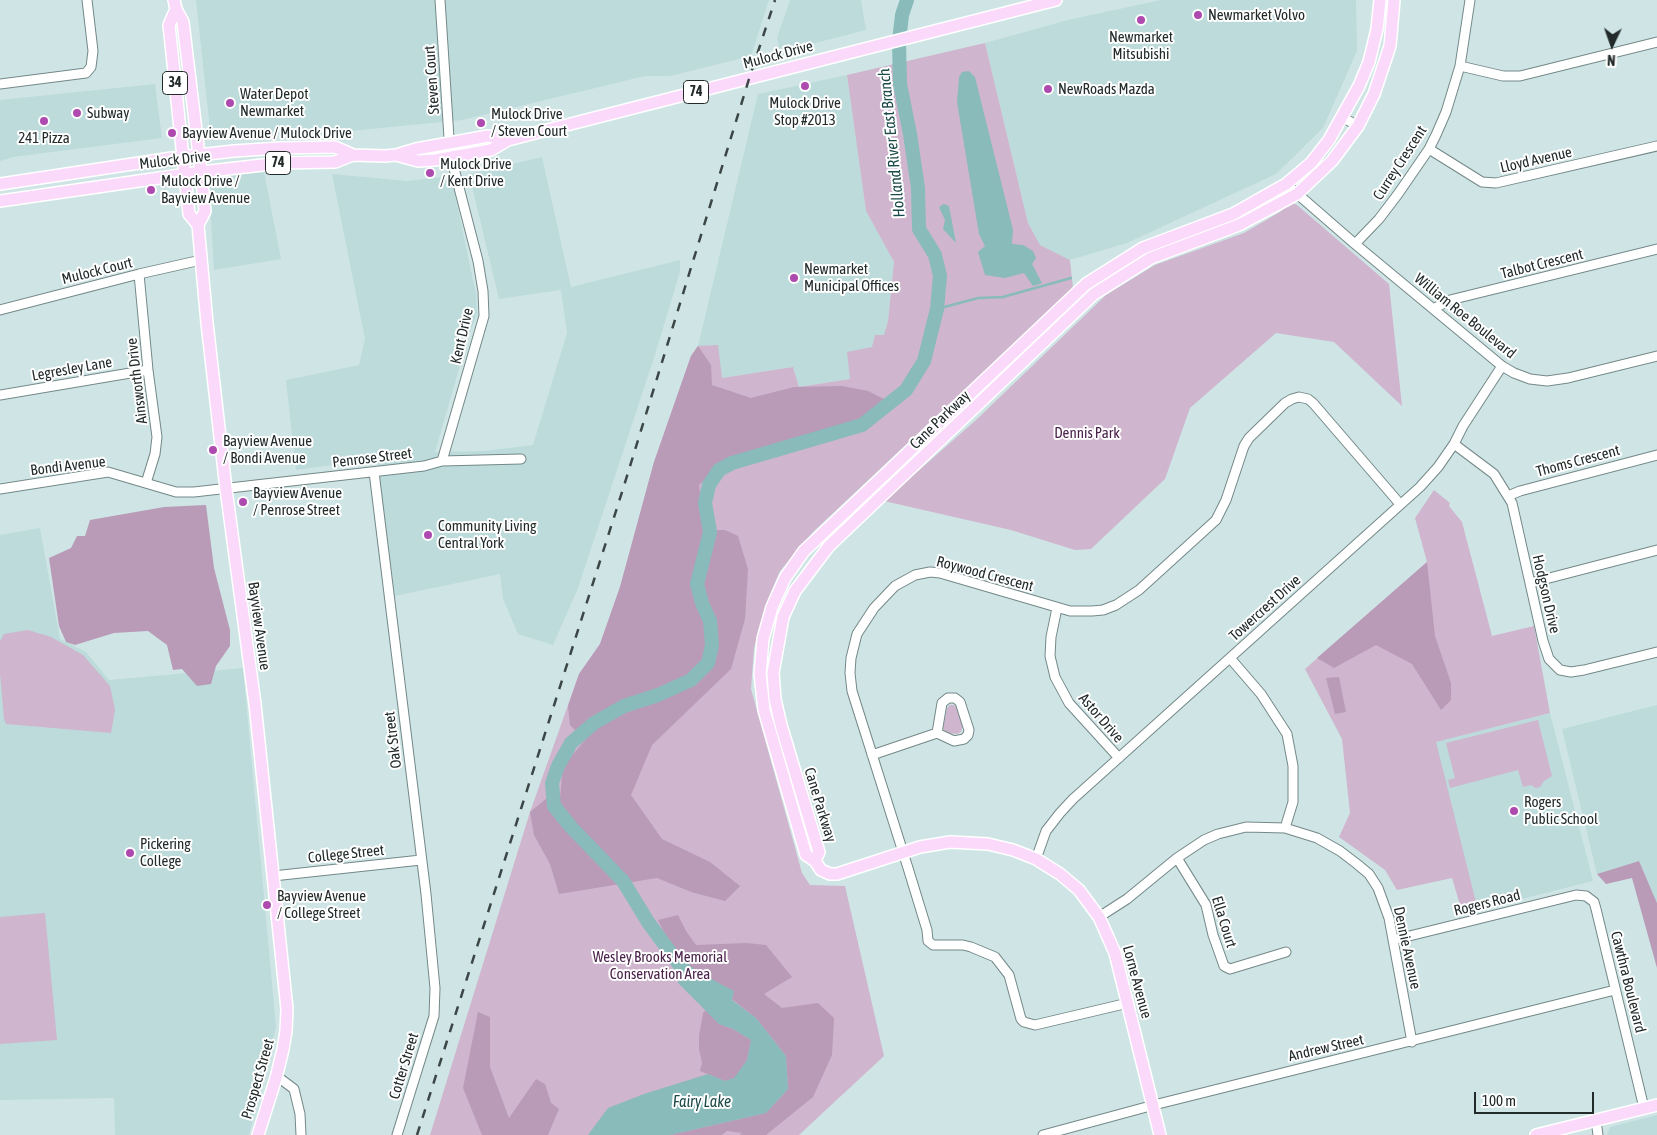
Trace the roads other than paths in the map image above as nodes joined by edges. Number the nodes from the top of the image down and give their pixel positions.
1 (87, 0) edge
2 (440, 0) edge
3 (1056, 0) edge
4 (1380, 0) edge
5 (1394, 0) edge
6 (1470, 0) edge
7 (175, 5) edge
8 (1657, 42) edge
9 (1460, 66) junction
10 (0, 84) edge
11 (1342, 117) junction
12 (1358, 126) junction
13 (508, 140) junction
14 (449, 144) junction
15 (1657, 146) edge
16 (1429, 149) junction
17 (199, 155) junction
18 (353, 155) junction
19 (396, 155) junction
20 (183, 157) junction
21 (452, 158) junction
22 (202, 172) junction
23 (184, 174) junction
24 (0, 184) edge
25 (1286, 184) junction
26 (1297, 194) junction
27 (0, 201) edge
28 (198, 225) junction
29 (1355, 244) junction
30 (1657, 249) edge
31 (201, 260) junction
32 (139, 274) junction
33 (1435, 308) junction
34 (0, 310) edge
35 (1657, 356) edge
36 (1502, 366) junction
37 (148, 370) junction
38 (0, 395) edge
39 (1454, 444) junction
40 (1657, 455) edge
41 (521, 459) dead end
42 (442, 461) junction
43 (374, 472) junction
44 (146, 483) junction
45 (226, 488) junction
46 (0, 489) edge
47 (1508, 496) junction
48 (1400, 504) junction
49 (1657, 550) edge
50 (1530, 582) junction
51 (1057, 608) junction
52 (1657, 652) edge
53 (1230, 658) junction
54 (937, 733) junction
55 (872, 755) junction
56 (1119, 758) junction
57 (1285, 828) junction
58 (903, 853) junction
59 (1178, 858) junction
60 (1036, 859) junction
61 (421, 860) junction
62 (815, 861) junction
63 (273, 876) junction
64 (1586, 896) joint
65 (1099, 918) junction
66 (1393, 940) junction
67 (1286, 952) dead end
68 (1615, 990) junction
69 (1128, 1003) junction
70 (435, 1005) joint
71 (286, 1031) joint
72 (1412, 1042) junction
73 (276, 1078) junction
74 (1154, 1105) junction
75 (1657, 1105) edge
76 (1644, 1108) junction
77 (1596, 1120) junction
78 (258, 1135) edge
79 (302, 1135) edge
80 (397, 1135) edge
81 (1043, 1135) edge
82 (1160, 1135) edge
83 (1536, 1135) edge
84 (1598, 1135) edge

1 - 10 street
2 - 14 street, Steven Court
3 - 13 main road, Mulock Drive / 74
4 - 11 main road, Cane Parkway
5 - 12 main road, Cane Parkway
6 - 9 street, Currey Crescent
7 - 17 main road, 34
7 - 20 main road, 34
8 - 9 street
9 - 16 street, Currey Crescent
11 - 12 street
11 - 25 main road, Cane Parkway
12 - 26 main road, Cane Parkway
13 - 14 main road, Mulock Drive / 74
13 - 21 main road, Mulock Drive / 74
14 - 19 main road, Mulock Drive / 74
14 - 21 street, Steven Court
15 - 16 street, Lloyd Avenue
16 - 29 street, Currey Crescent
17 - 18 main road, Mulock Drive / 74
17 - 20 main road, Mulock Drive / 74
17 - 22 main road, Bayview Avenue / 34
18 - 19 main road, Mulock Drive / 74
18 - 22 main road, Mulock Drive / 74
19 - 21 main road, Mulock Drive / 74
20 - 23 main road, Bayview Avenue / 34
20 - 24 main road, Mulock Drive / 74
21 - 42 street, Kent Drive
22 - 23 main road, Mulock Drive / 74
22 - 28 main road, Bayview Avenue / 34
23 - 27 main road, Mulock Drive / 74
23 - 28 main road, Bayview Avenue / 34
25 - 26 street, William Roe Boulevard
25 - 62 main road, Cane Parkway
26 - 29 street, William Roe Boulevard
26 - 62 main road, Cane Parkway
28 - 31 main road, Bayview Avenue / 34
29 - 33 street, William Roe Boulevard
30 - 33 street, Talbot Crescent
31 - 32 street, Mulock Court
31 - 45 main road, Bayview Avenue / 34
32 - 34 street, Mulock Court
32 - 37 street, Ainsworth Drive
33 - 36 street, William Roe Boulevard
35 - 36 street, William Roe Boulevard
36 - 39 street, Towercrest Drive
37 - 38 street, Legresley Lane
37 - 44 street, Ainsworth Drive
39 - 47 street, Hodgson Drive
39 - 48 street, Towercrest Drive
40 - 47 street, Thoms Crescent
41 - 42 street, Penrose Street
42 - 43 street, Penrose Street
43 - 45 street, Penrose Street
43 - 61 street, Oak Street
44 - 45 street, Bondi Avenue
44 - 46 street, Bondi Avenue
45 - 63 main road, Bayview Avenue / 34
47 - 50 street, Hodgson Drive
48 - 51 street, Roywood Crescent
48 - 53 street, Towercrest Drive
49 - 50 street
50 - 52 street, Hodgson Drive
51 - 55 street, Roywood Crescent
51 - 56 street, Astor Drive
53 - 56 street, Towercrest Drive
53 - 57 street
54 - 54 street
54 - 55 street
55 - 58 street, Roywood Crescent
56 - 60 street, Towercrest Drive
57 - 59 street, Dennie Avenue
57 - 66 street, Dennie Avenue
58 - 60 main road, Lorne Avenue
58 - 62 main road, Lorne Avenue
58 - 69 street, Roywood Crescent
59 - 65 street, Dennie Avenue
59 - 67 street, Ella Court
60 - 65 main road, Lorne Avenue
61 - 63 street, College Street
61 - 70 street, Oak Street
63 - 71 main road, Bayview Avenue / 34
64 - 66 street, Rogers Road
64 - 68 street, Cawthra Boulevard
65 - 69 main road, Lorne Avenue
66 - 72 street, Dennie Avenue
68 - 72 street, Andrew Street
68 - 76 street, Cawthra Boulevard
69 - 74 main road, Lorne Avenue
70 - 80 street, Cotter Street
71 - 73 main road, Prospect Street / 34
72 - 74 street, Andrew Street
73 - 78 main road, Prospect Street / 34
73 - 79 street
74 - 81 street, Andrew Street
74 - 82 main road, Lorne Avenue
75 - 76 main road
76 - 77 main road
77 - 83 main road
77 - 84 street

